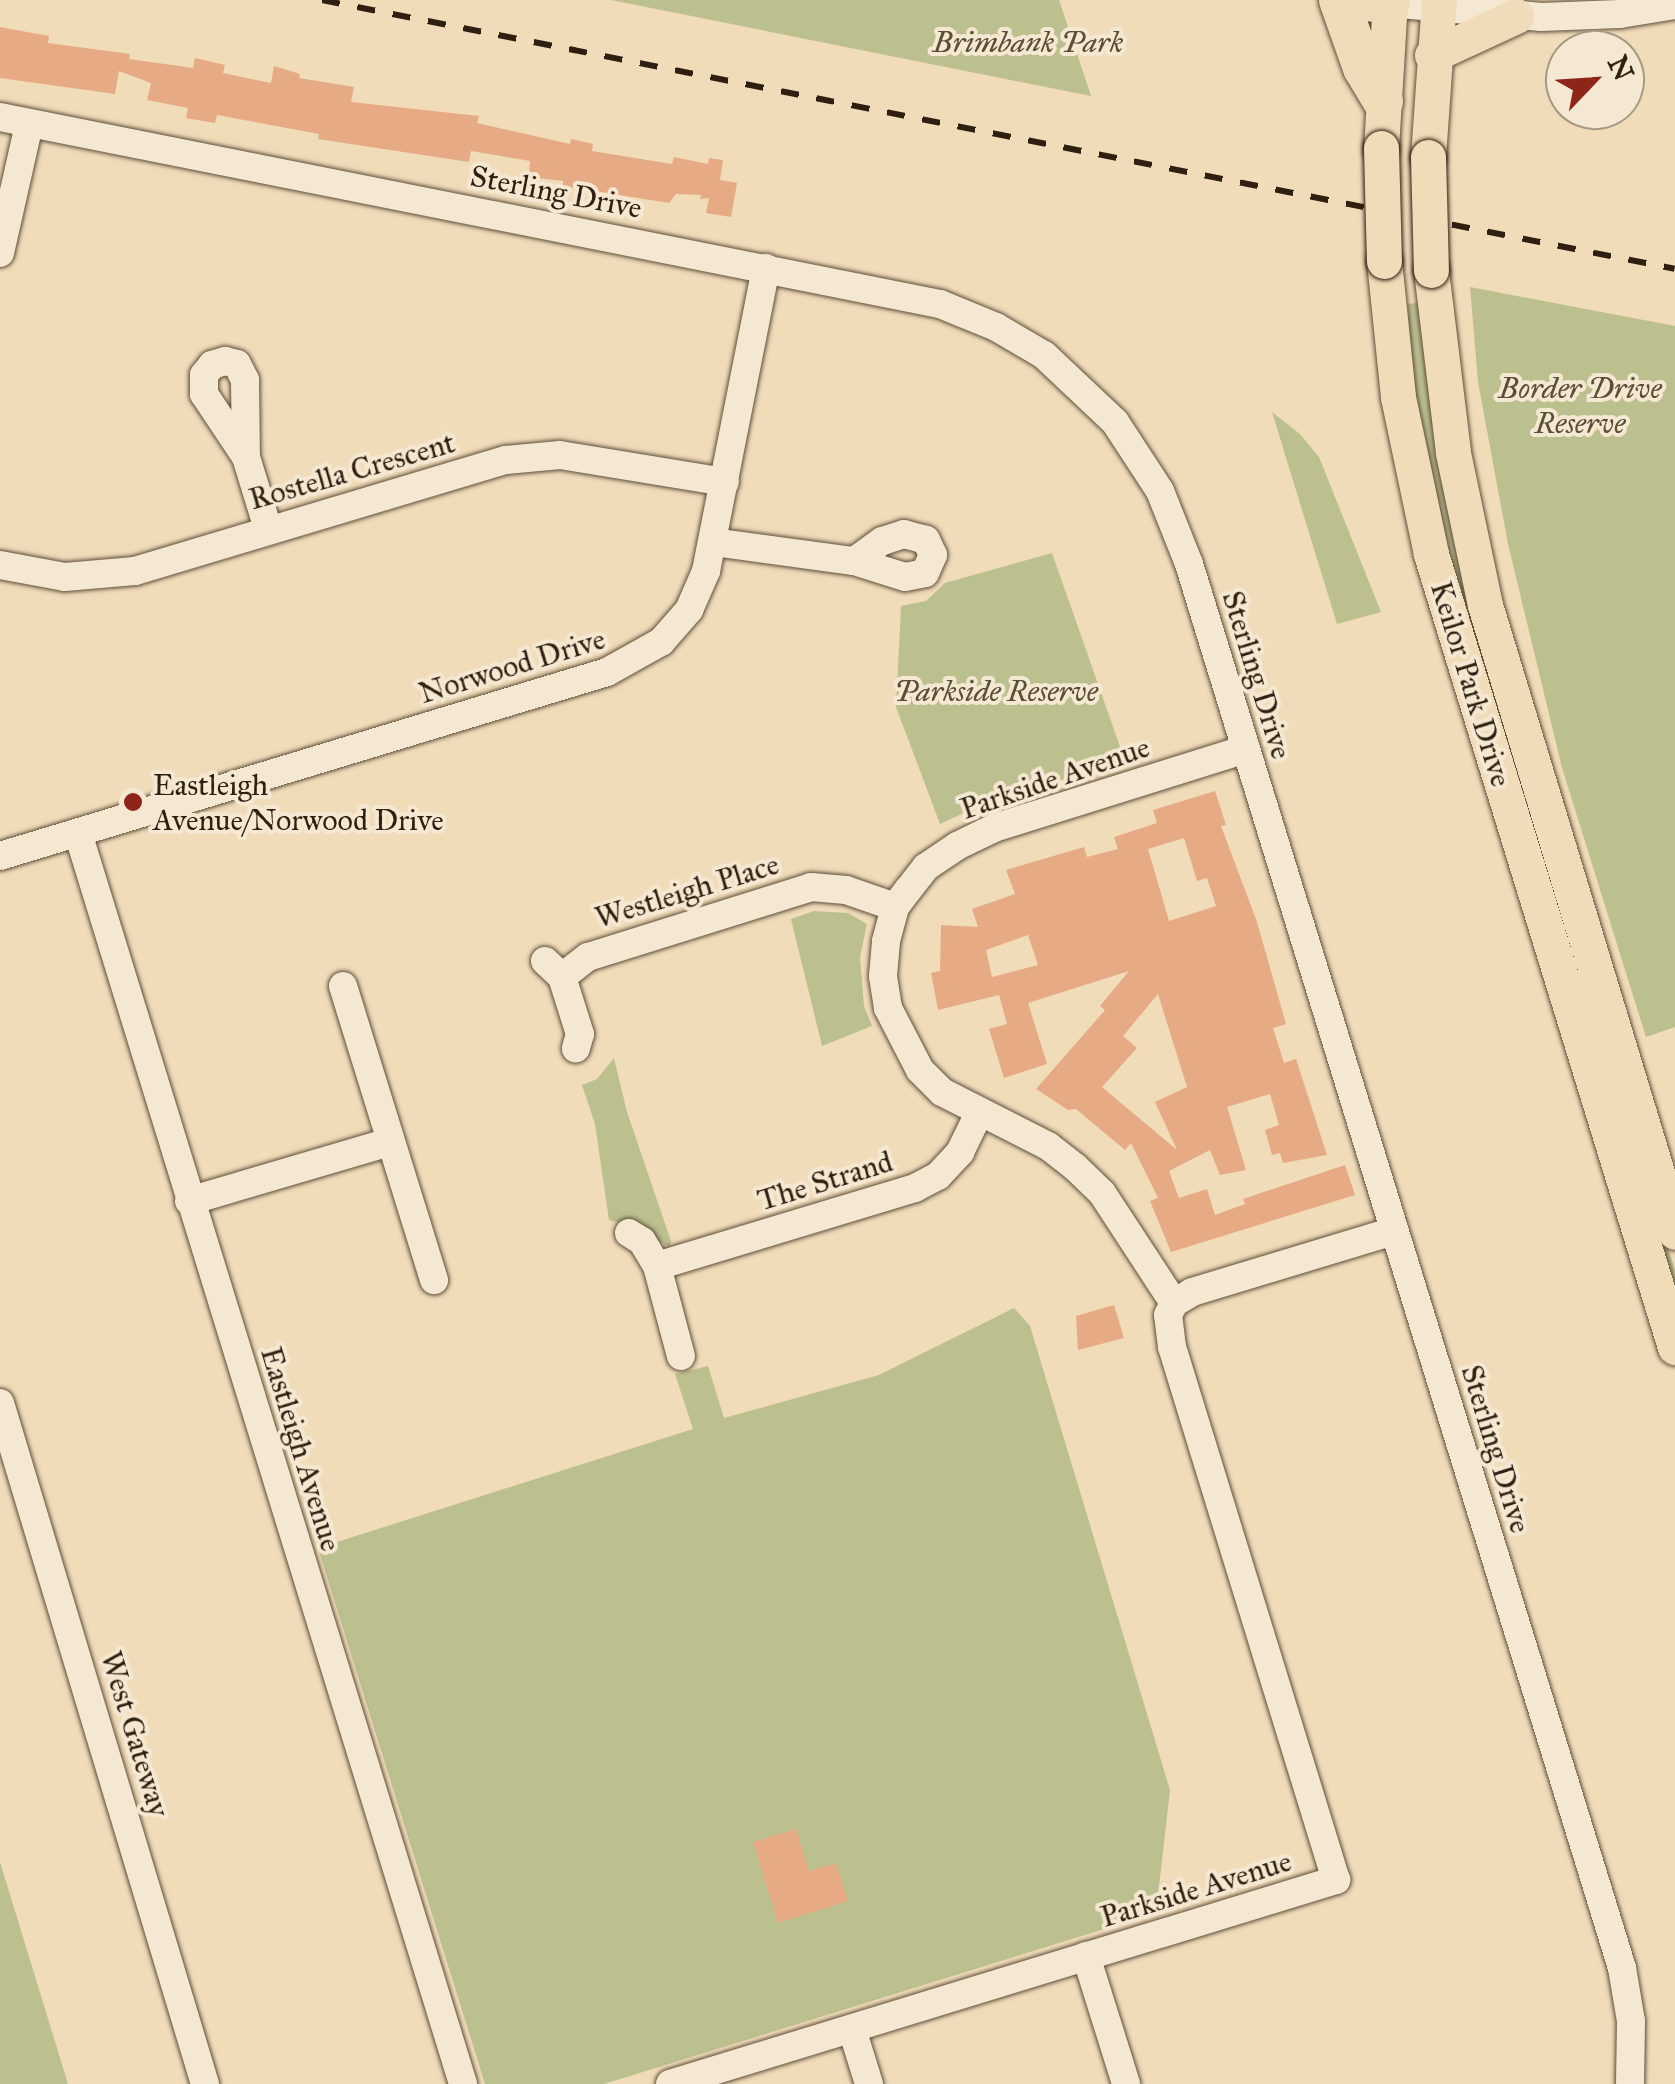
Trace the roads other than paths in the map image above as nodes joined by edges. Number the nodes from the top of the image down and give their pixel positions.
1 (1339, 0) edge
2 (1406, 2) edge
3 (1675, 5) edge
4 (1516, 16) junction
5 (1432, 55) junction
6 (1383, 91) junction
7 (0, 118) edge
8 (29, 124) junction
9 (0, 253) edge
10 (766, 268) junction
11 (246, 456) dead end
12 (725, 482) junction
13 (268, 530) junction
14 (714, 542) junction
15 (854, 562) dead end
16 (0, 565) edge
17 (1246, 749) junction
18 (78, 833) junction
19 (0, 856) edge
20 (895, 908) junction
21 (343, 986) dead end
22 (576, 1048) dead end
23 (979, 1113) junction
24 (389, 1142) junction
25 (189, 1201) junction
26 (1675, 1229) edge
27 (1394, 1231) junction
28 (629, 1233) dead end
29 (658, 1266) junction
30 (434, 1280) dead end
31 (1174, 1303) junction
32 (1675, 1347) edge
33 (681, 1356) dead end
34 (0, 1404) edge
35 (1086, 1956) junction
36 (852, 2030) junction
37 (205, 2084) edge
38 (463, 2084) edge
39 (670, 2084) edge
40 (869, 2084) edge
41 (1126, 2084) edge
42 (1630, 2084) edge

1 - 6 highway
2 - 4 street
2 - 5 main road, Keilor Park Drive
2 - 6 main road, Keilor Park Drive
3 - 4 street
4 - 5 main road
5 - 26 main road, Keilor Park Drive, bridge
6 - 32 main road, Keilor Park Drive, bridge
7 - 8 street, Sterling Drive
8 - 9 street
8 - 10 street, Sterling Drive
10 - 12 street, Norwood Drive
10 - 17 street, Sterling Drive
11 - 13 street
12 - 13 street, Rostella Crescent
12 - 14 street, Norwood Drive
13 - 16 street, Rostella Crescent
14 - 15 street
14 - 18 street, Norwood Drive
17 - 20 street, Parkside Avenue
17 - 27 street, Sterling Drive
18 - 19 street, Norwood Drive
18 - 25 street, Eastleigh Avenue
20 - 22 street, Westleigh Place
20 - 23 street, Parkside Avenue
21 - 24 street
23 - 29 street, The Strand
23 - 31 street, Parkside Avenue
24 - 25 street
24 - 30 street
25 - 38 street, Eastleigh Avenue
27 - 31 street
27 - 42 street, Sterling Drive
28 - 29 street
29 - 33 street
31 - 35 street, Parkside Avenue
34 - 37 street, West Gateway
35 - 36 street, Parkside Avenue
35 - 41 street
36 - 39 street, Parkside Avenue
36 - 40 street

